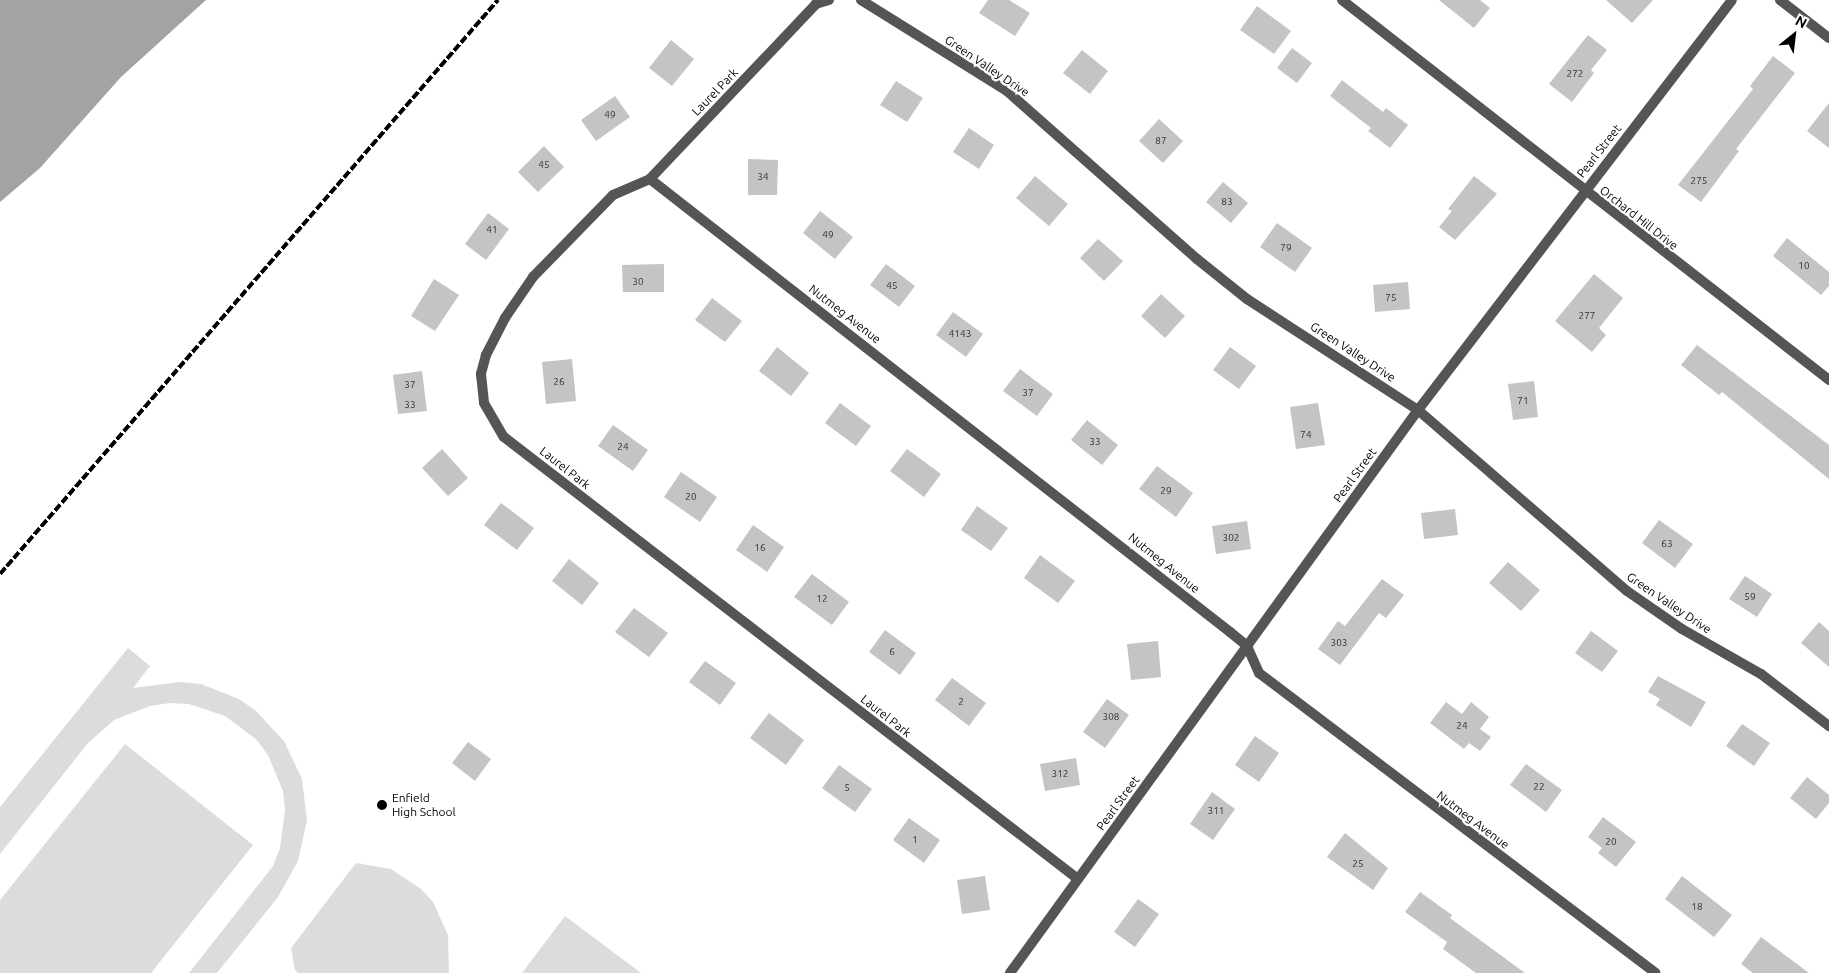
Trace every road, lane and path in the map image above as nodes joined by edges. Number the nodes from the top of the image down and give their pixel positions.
1 (829, 0) edge
2 (862, 0) edge
3 (1342, 0) edge
4 (1732, 0) edge
5 (1780, 0) edge
6 (1829, 38) edge
7 (650, 179) junction
8 (1584, 191) junction
9 (1829, 380) edge
10 (1418, 410) junction
11 (1247, 646) junction
12 (1829, 726) edge
13 (1078, 879) junction
14 (1010, 973) edge
15 (1655, 973) edge

1 - 7 street, Laurel Park
2 - 10 street, Green Valley Drive
3 - 8 street, Orchard Hill Drive
4 - 8 street, Pearl Street
5 - 6 street
7 - 11 street, Nutmeg Avenue
7 - 13 street, Laurel Park
8 - 9 street, Orchard Hill Drive
8 - 10 street, Pearl Street
10 - 11 street, Pearl Street
10 - 12 street, Green Valley Drive
11 - 13 street, Pearl Street
11 - 15 street, Nutmeg Avenue
13 - 14 street, Pearl Street

